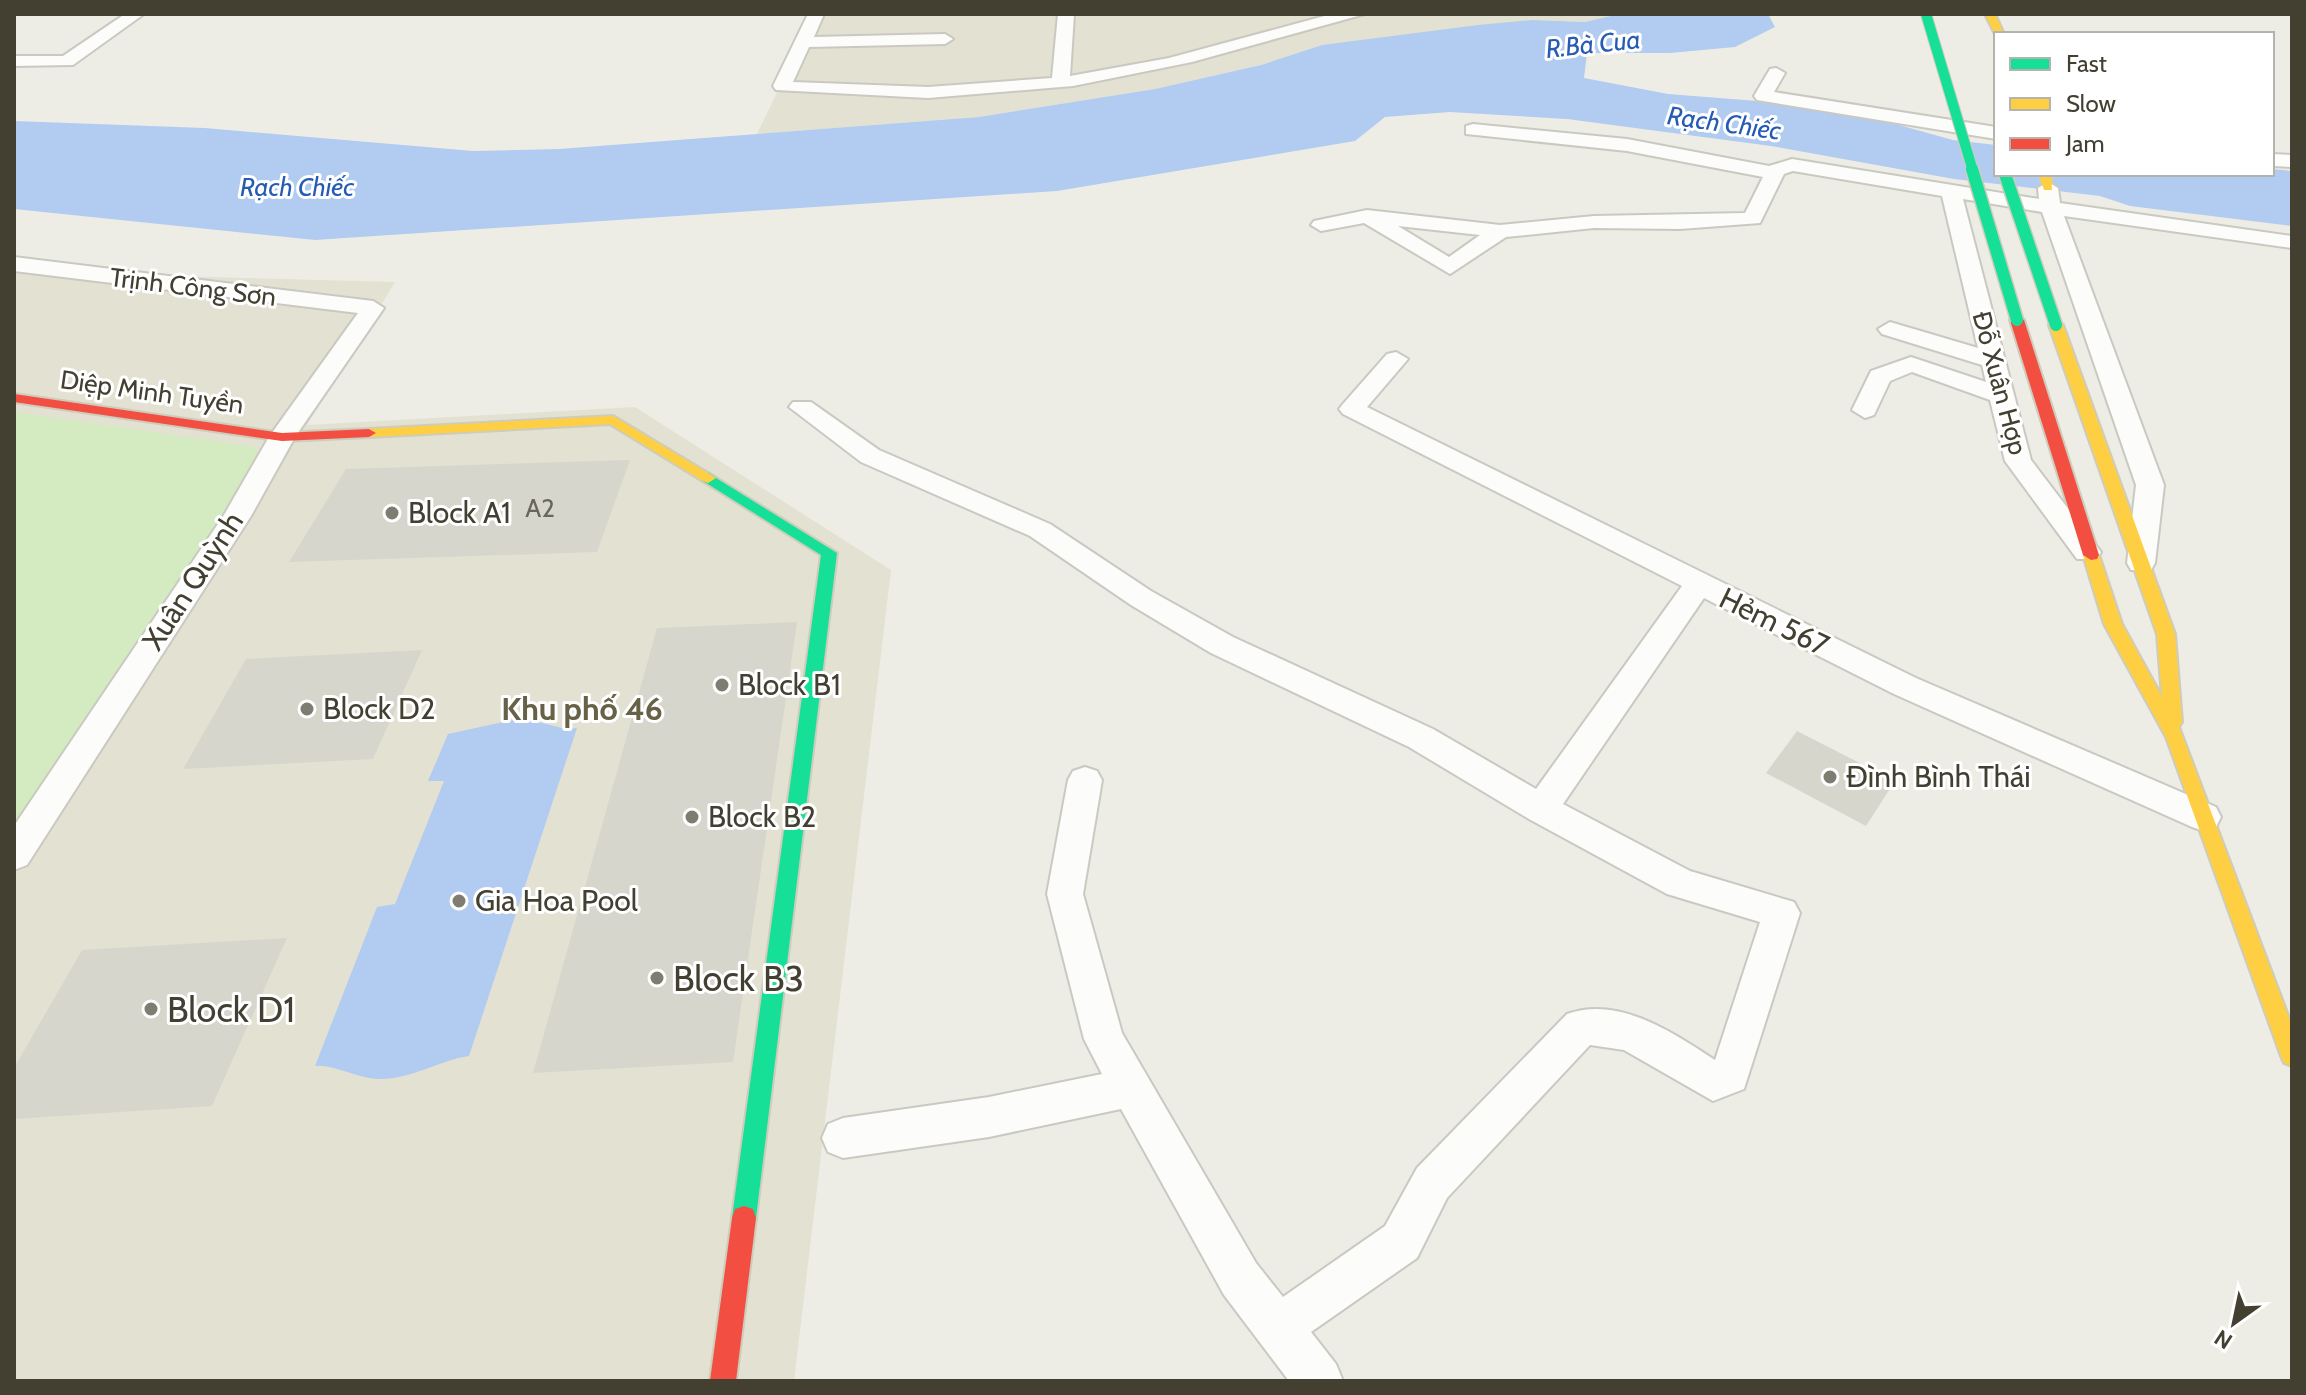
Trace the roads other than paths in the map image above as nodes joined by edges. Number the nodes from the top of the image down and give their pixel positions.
1 (136, 14) edge
2 (816, 14) edge
3 (1066, 14) edge
4 (1265, 14) edge
5 (1357, 14) edge
6 (1926, 14) edge
7 (1270, 32) junction
8 (945, 39) dead end
9 (803, 42) junction
10 (14, 61) edge
11 (1776, 73) dead end
12 (1061, 82) junction
13 (1991, 125) edge
14 (1473, 130) dead end
15 (1774, 173) junction
16 (2006, 176) edge
17 (2048, 189) edge
18 (1951, 190) junction
19 (1367, 216) junction
20 (1321, 225) dead end
21 (1500, 231) junction
22 (2292, 242) edge
23 (14, 264) edge
24 (373, 308) joint
25 (1890, 329) dead end
26 (1396, 359) dead end
27 (1992, 360) junction
28 (2001, 395) junction
29 (14, 398) edge
30 (802, 407) dead end
31 (1865, 410) dead end
32 (282, 437) junction
33 (2090, 556) junction
34 (2141, 563) junction
35 (1698, 585) junction
36 (2175, 737) junction
37 (1085, 780) dead end
38 (1541, 809) junction
39 (2204, 817) junction
40 (14, 855) edge
41 (2292, 1056) edge
42 (1132, 1087) junction
43 (843, 1138) dead end
44 (1277, 1327) junction
45 (723, 1381) edge
46 (1319, 1381) edge

1 - 10 street
2 - 9 street
3 - 12 street
4 - 7 street
5 - 7 street
6 - 33 main road, Đỗ Xuân Hợp, bridge
7 - 12 street
8 - 9 street
9 - 12 street
11 - 13 street
14 - 15 street
15 - 18 street
15 - 21 street
16 - 34 main road, Đỗ Xuân Hợp, bridge
17 - 18 street
17 - 22 street
17 - 34 street, Đỗ Xuân Hợp
18 - 27 street, Đỗ Xuân Hợp
19 - 20 street
19 - 21 street
19 - 21 street
23 - 24 street, Trịnh Công Sơn
24 - 32 street, Xuân Quỳnh
25 - 27 street
26 - 35 street, Hẻm 567
27 - 28 street, Đỗ Xuân Hợp
28 - 31 street
28 - 33 street, Đỗ Xuân Hợp
29 - 32 main road, Diệp Minh Tuyền
30 - 38 street
32 - 40 street, Xuân Quỳnh
32 - 45 main road, Diệp Minh Tuyền
33 - 36 main road, Đỗ Xuân Hợp
34 - 36 main road, Đỗ Xuân Hợp
35 - 38 street
35 - 39 street, Hẻm 567
36 - 39 main road, Đỗ Xuân Hợp
37 - 42 street
38 - 44 street
39 - 41 main road, Đỗ Xuân Hợp
42 - 43 street
42 - 44 street
44 - 46 street

